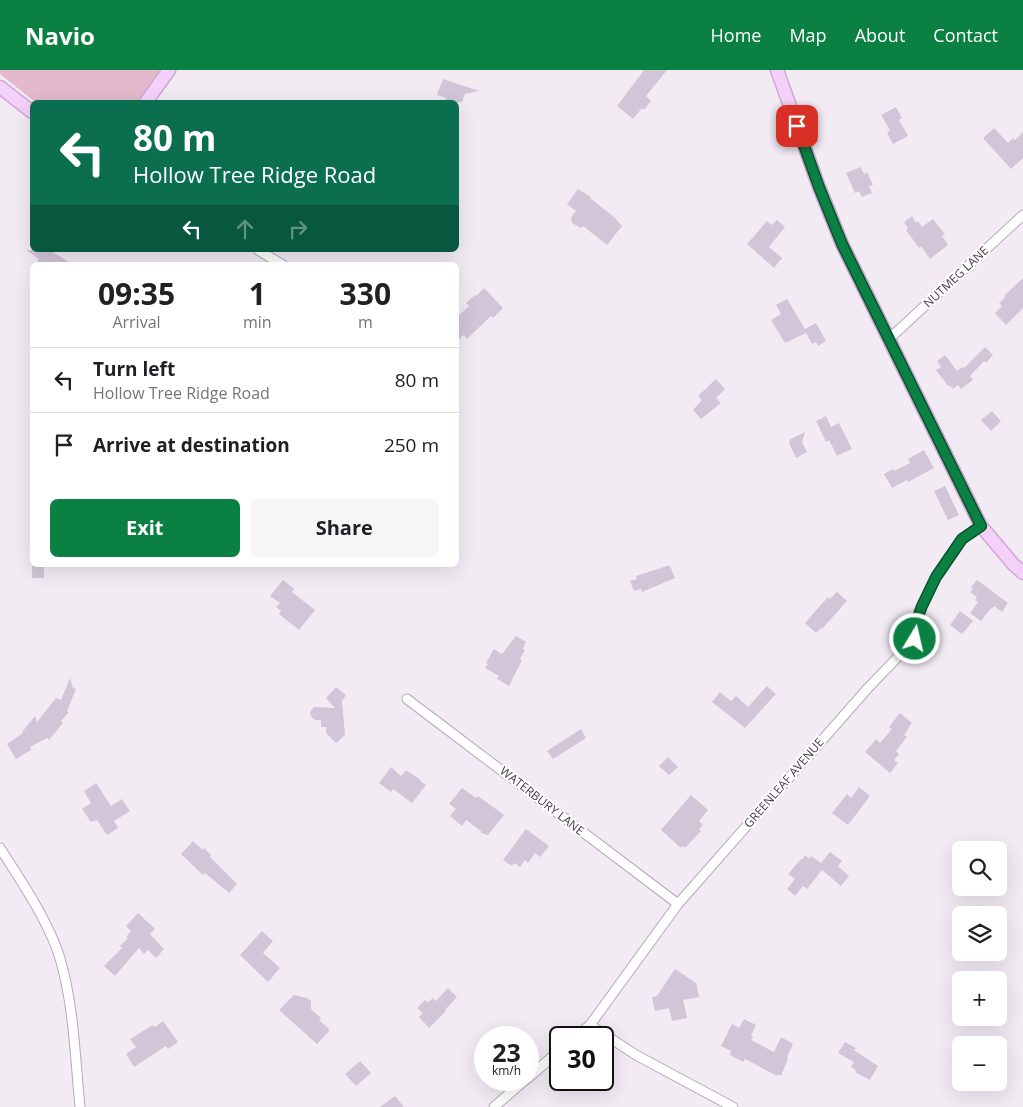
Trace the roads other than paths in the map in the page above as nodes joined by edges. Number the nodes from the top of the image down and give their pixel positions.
1 (169, 70) edge
2 (777, 70) edge
3 (0, 88) edge
4 (147, 100) edge
5 (30, 110) edge
6 (1023, 215) edge
7 (261, 252) edge
8 (278, 262) edge
9 (890, 339) junction
10 (981, 526) junction
11 (1023, 573) edge
12 (407, 699) dead end
13 (0, 848) edge
14 (678, 904) junction
15 (590, 1025) joint
16 (549, 1059) edge
17 (539, 1068) edge
18 (512, 1091) edge
19 (80, 1107) edge
20 (494, 1107) edge
21 (733, 1107) edge

1 - 4 street
2 - 9 street
3 - 5 street
6 - 9 street, NUTMEG LANE
7 - 8 street
9 - 10 street
10 - 11 street
10 - 14 street, GREENLEAF AVENUE
12 - 14 street, WATERBURY LANE
13 - 19 street
14 - 15 street, GREENLEAF AVENUE
15 - 21 street
16 - 17 street
18 - 20 street

